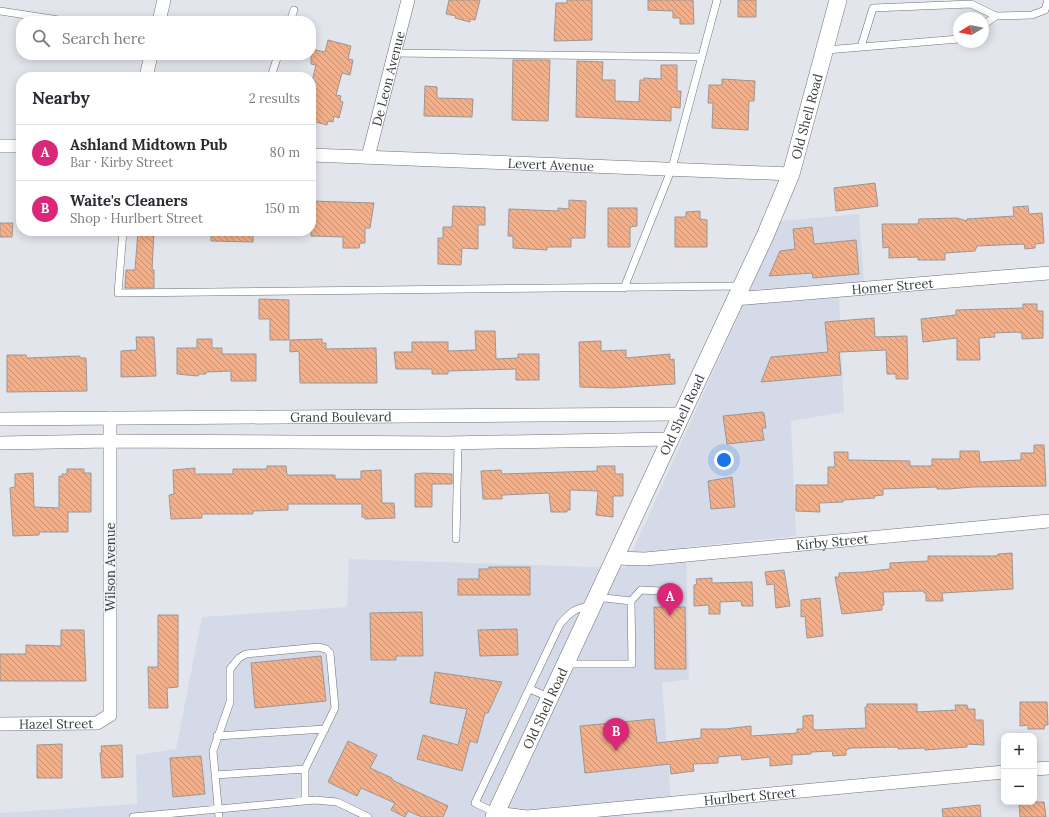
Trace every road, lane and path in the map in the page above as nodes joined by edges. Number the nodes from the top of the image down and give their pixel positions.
1 (164, 0) edge
2 (408, 0) edge
3 (717, 0) edge
4 (838, 0) edge
5 (1048, 0) edge
6 (294, 10) dead end
7 (0, 12) edge
8 (29, 16) edge
9 (160, 16) edge
10 (292, 16) edge
11 (996, 16) junction
12 (989, 21) edge
13 (953, 39) edge
14 (862, 47) junction
15 (826, 50) junction
16 (394, 53) junction
17 (700, 57) junction
18 (150, 60) edge
19 (276, 60) edge
20 (147, 72) edge
21 (273, 72) edge
22 (0, 146) edge
23 (16, 146) edge
24 (316, 155) edge
25 (368, 157) junction
26 (672, 168) junction
27 (791, 174) junction
28 (123, 236) edge
29 (1049, 273) edge
30 (624, 288) junction
31 (738, 293) junction
32 (681, 414) junction
33 (110, 418) junction
34 (0, 419) edge
35 (670, 439) junction
36 (110, 441) junction
37 (0, 443) edge
38 (458, 443) junction
39 (1049, 521) edge
40 (456, 539) dead end
41 (616, 558) junction
42 (660, 591) dead end
43 (631, 601) junction
44 (594, 602) junction
45 (566, 664) junction
46 (530, 688) junction
47 (550, 698) junction
48 (110, 715) joint
49 (0, 724) edge
50 (325, 729) junction
51 (217, 736) junction
52 (1049, 768) edge
53 (305, 769) junction
54 (1037, 769) edge
55 (1001, 772) edge
56 (215, 776) junction
57 (305, 801) junction
58 (219, 809) junction
59 (604, 813) edge
60 (360, 815) edge
61 (495, 815) edge
62 (133, 817) edge
63 (219, 817) edge
64 (368, 817) edge

1 - 9 street
2 - 16 street, De Leon Avenue
3 - 17 lane
4 - 15 street, Old Shell Road
5 - 11 lane
6 - 10 lane
7 - 8 lane
11 - 12 lane
11 - 14 lane
13 - 14 lane
14 - 15 lane
15 - 27 street, Old Shell Road
16 - 17 lane
16 - 25 street, De Leon Avenue
17 - 26 lane
18 - 20 street
19 - 21 lane
22 - 23 street
24 - 25 street, Levert Avenue
25 - 26 street, Levert Avenue
26 - 27 street, Levert Avenue
26 - 30 lane
27 - 31 street, Old Shell Road
28 - 30 lane
29 - 31 street, Homer Street
30 - 31 lane
31 - 32 street, Old Shell Road
32 - 33 street, Grand Boulevard
32 - 35 street, Old Shell Road
33 - 34 street, Grand Boulevard
33 - 36 street, Wilson Avenue
35 - 38 street, Grand Boulevard
35 - 41 street, Old Shell Road
36 - 37 street, Grand Boulevard
36 - 38 street, Grand Boulevard
36 - 48 street, Wilson Avenue
38 - 40 lane
39 - 41 street, Kirby Street
41 - 44 street, Old Shell Road
42 - 43 lane
43 - 44 lane
43 - 45 lane
44 - 45 street, Old Shell Road
44 - 46 lane
45 - 47 street, Old Shell Road
46 - 47 lane
46 - 61 lane
47 - 61 street, Old Shell Road
48 - 49 street, Hazel Street
50 - 51 lane
50 - 51 lane
50 - 53 lane
51 - 56 lane
52 - 54 street
53 - 56 lane
53 - 57 lane
55 - 59 street, Hurlbert Street
56 - 58 lane
57 - 58 lane
57 - 60 lane
58 - 62 lane
58 - 63 lane
59 - 61 street, Hurlbert Street
60 - 64 lane

